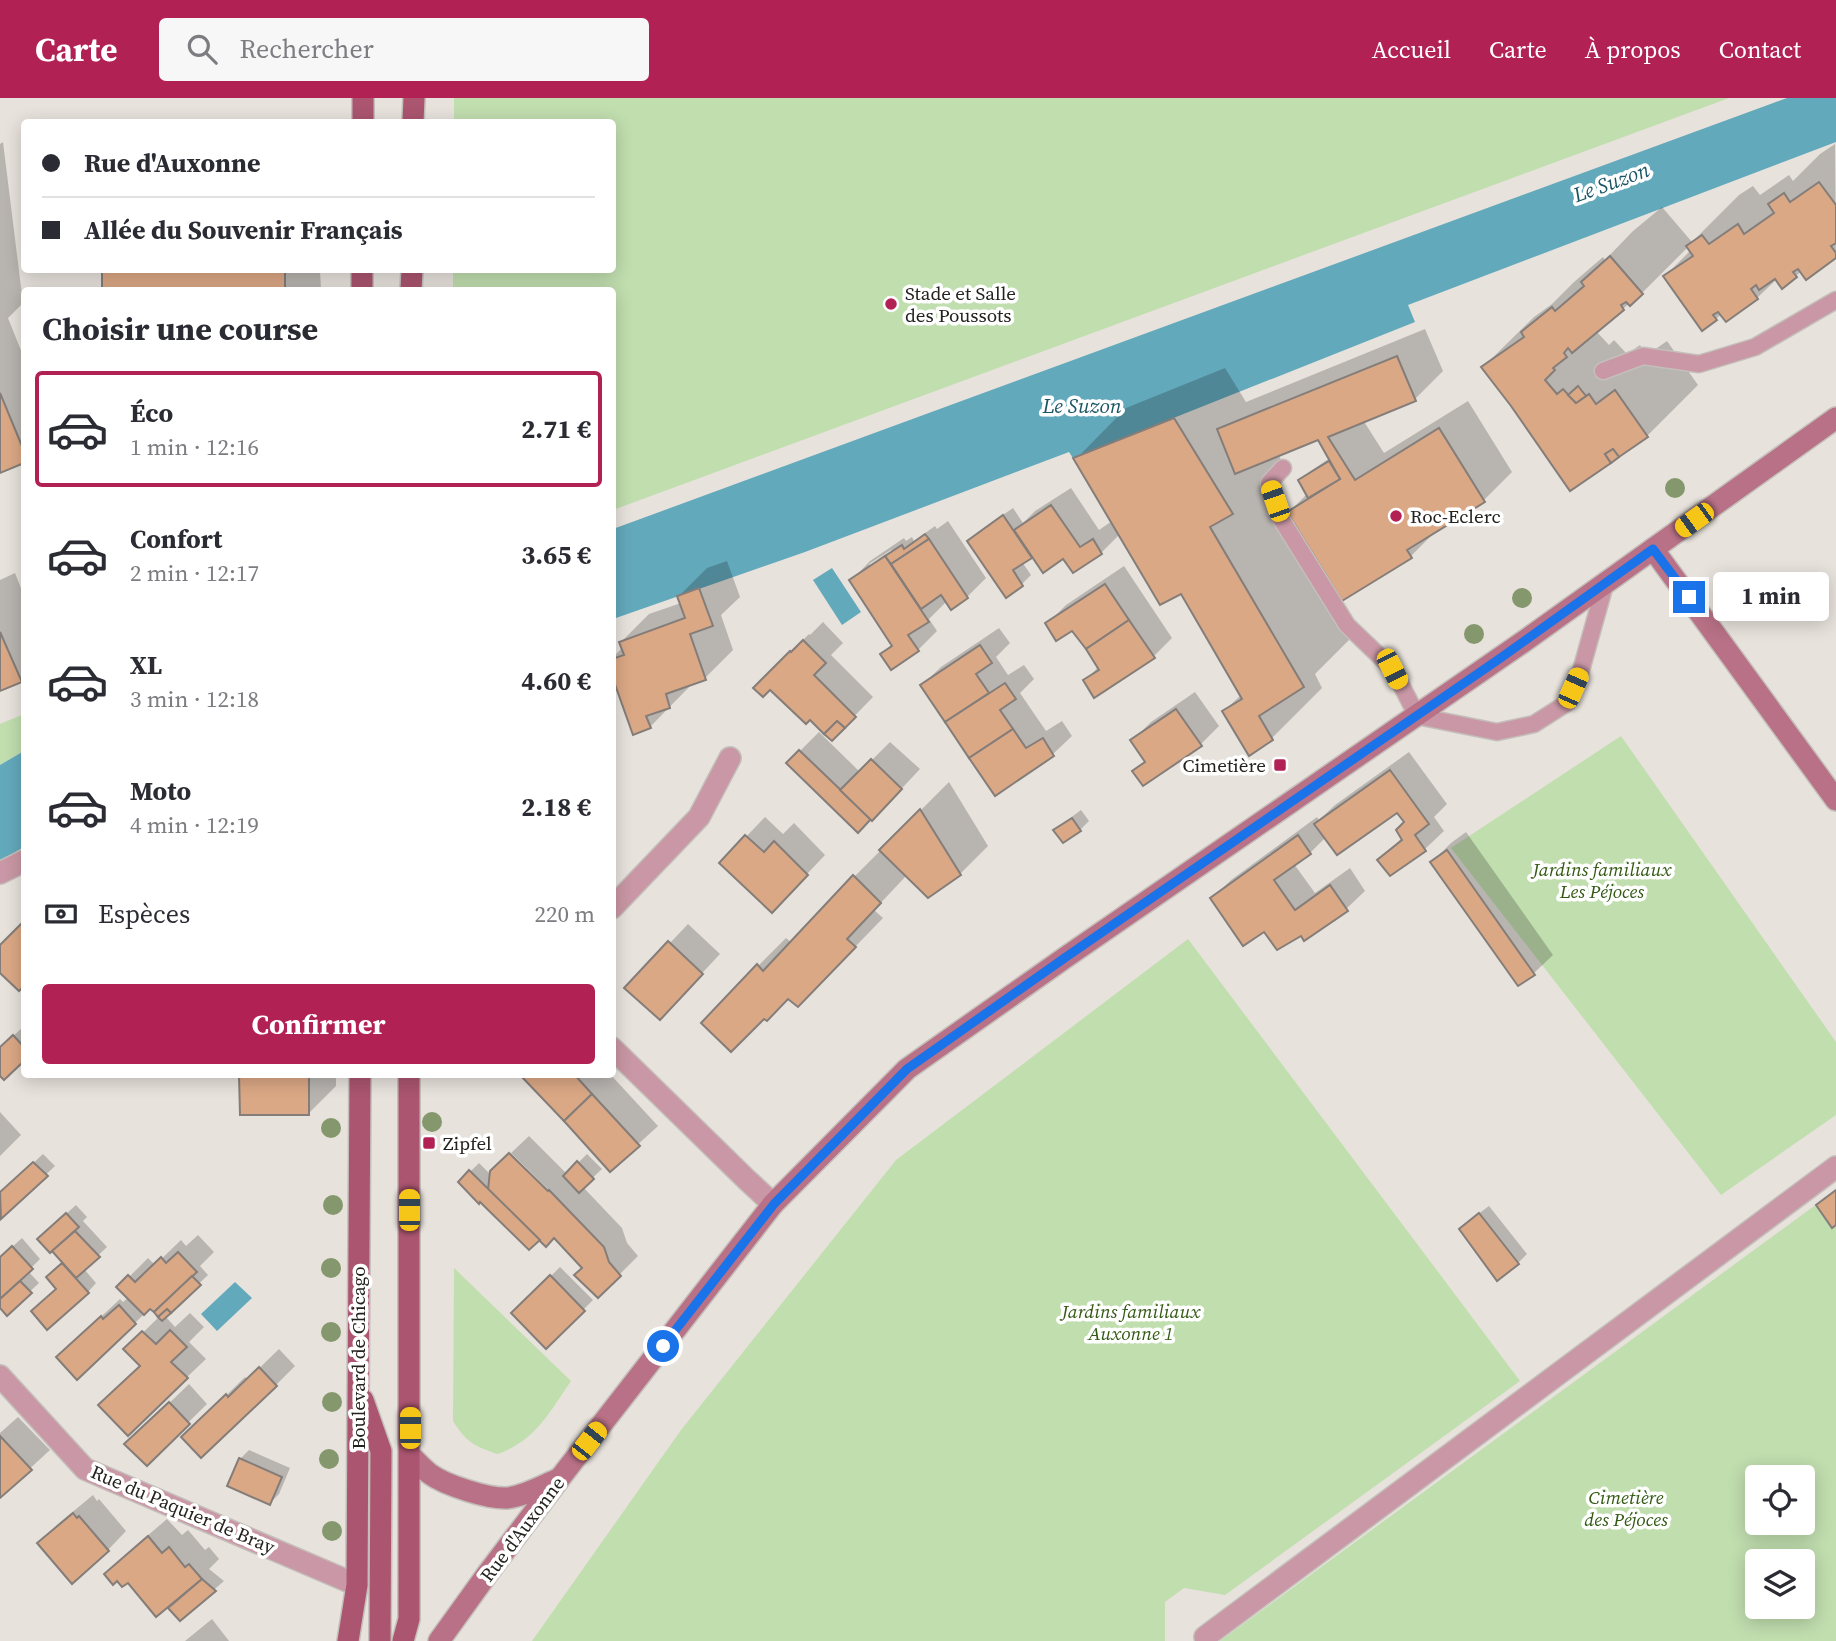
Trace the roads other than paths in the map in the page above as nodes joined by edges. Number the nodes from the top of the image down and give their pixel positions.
1 (363, 98) edge
2 (414, 98) edge
3 (363, 119) edge
4 (413, 119) edge
5 (1836, 300) edge
6 (1603, 371) dead end
7 (1836, 418) edge
8 (1283, 468) dead end
9 (1653, 549) junction
10 (1606, 582) junction
11 (1417, 716) junction
12 (730, 758) dead end
13 (1836, 800) edge
14 (21, 862) edge
15 (0, 873) edge
16 (616, 904) edge
17 (616, 1052) edge
18 (360, 1078) edge
19 (409, 1078) edge
20 (1836, 1167) edge
21 (774, 1204) junction
22 (0, 1376) edge
23 (358, 1385) junction
24 (410, 1455) junction
25 (560, 1478) junction
26 (357, 1585) junction
27 (1205, 1637) dead end
28 (348, 1641) edge
29 (380, 1641) edge
30 (403, 1641) edge
31 (439, 1641) edge

1 - 3 main road
2 - 4 main road
5 - 6 lane
7 - 9 main road, Rue d'Auxonne
8 - 11 lane
9 - 10 main road, Rue d'Auxonne
9 - 13 main road
10 - 11 main road, Rue d'Auxonne
10 - 11 lane
11 - 21 main road, Rue d'Auxonne
12 - 16 street
14 - 15 street
17 - 21 street
18 - 23 main road, Boulevard de Chicago
19 - 24 main road
20 - 27 street
21 - 25 main road, Rue d'Auxonne
22 - 26 street, Rue du Paquier de Bray
23 - 26 main road, Boulevard de Chicago
23 - 29 main road
24 - 25 main road
24 - 30 main road
25 - 31 main road, Rue d'Auxonne
26 - 28 main road, Boulevard de Chicago

